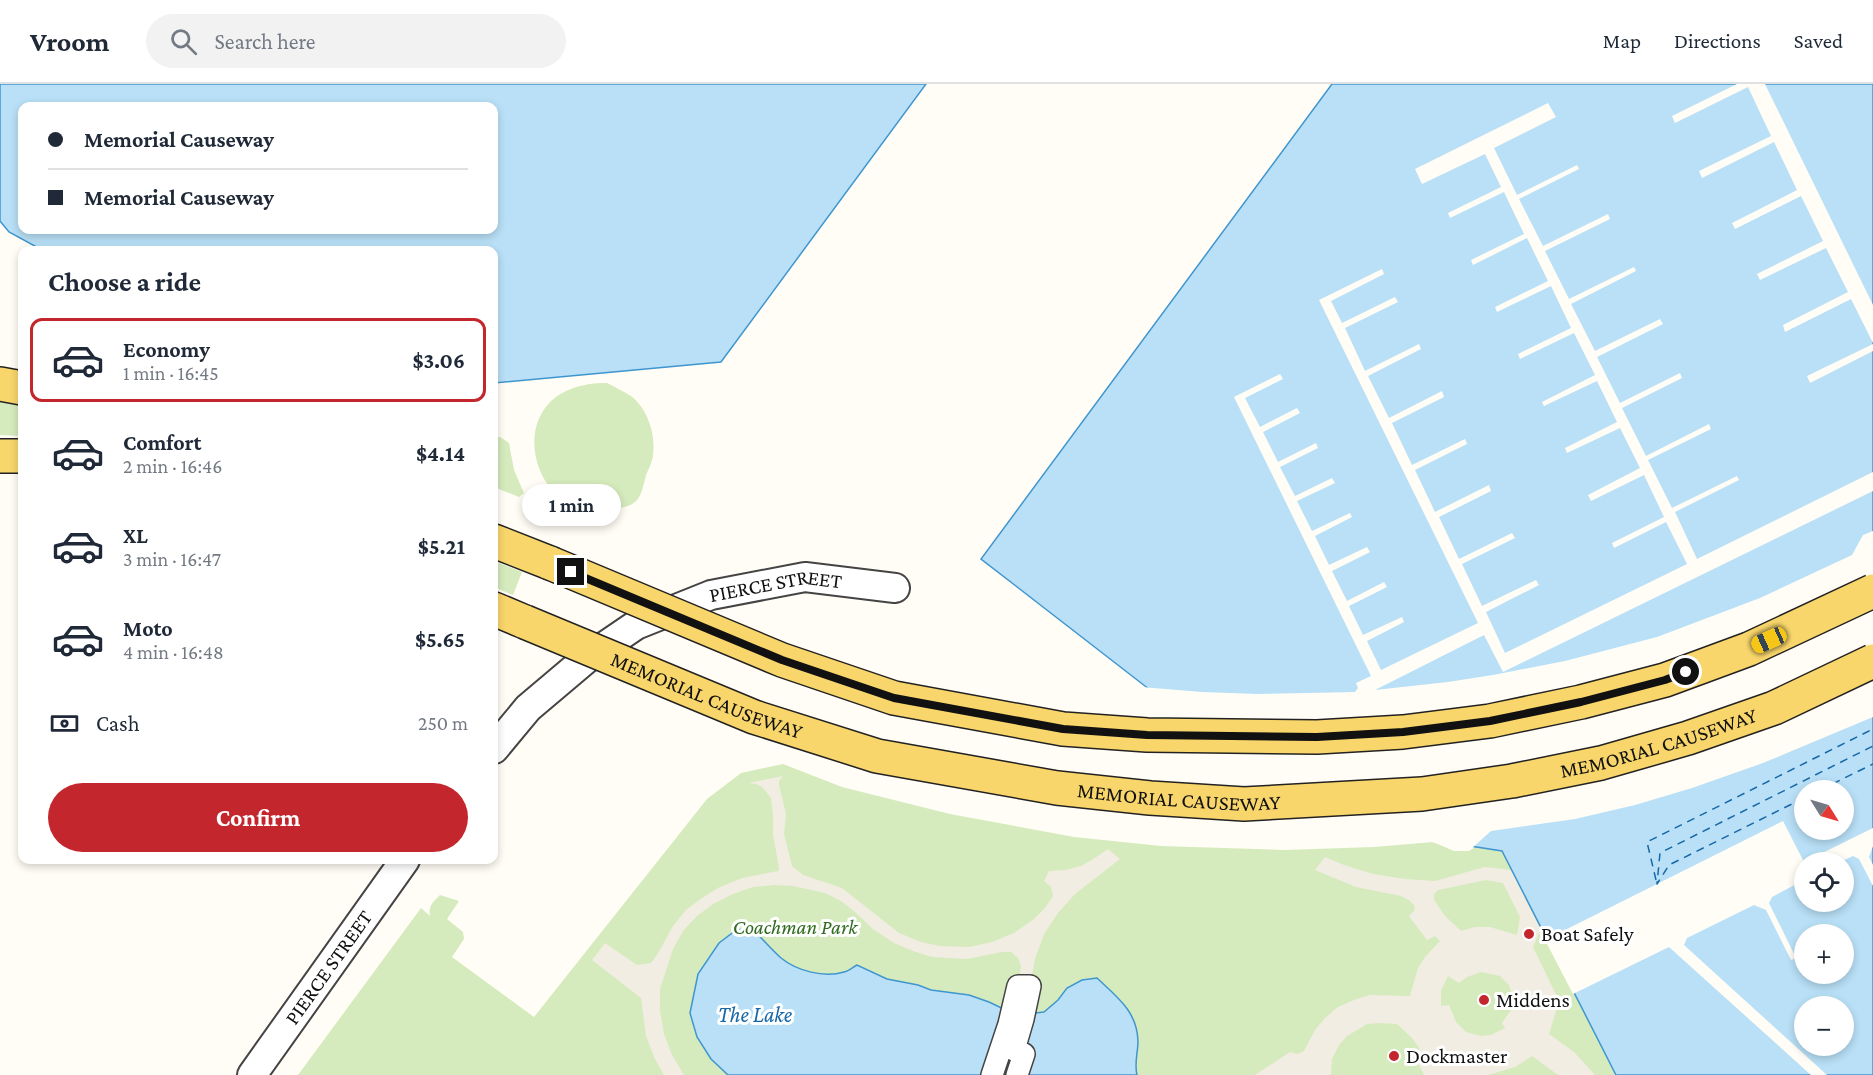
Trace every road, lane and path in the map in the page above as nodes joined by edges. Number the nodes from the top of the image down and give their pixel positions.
1 (0, 384) edge
2 (18, 387) edge
3 (0, 456) edge
4 (18, 456) edge
5 (498, 544) edge
6 (895, 588) dead end
7 (1873, 591) edge
8 (498, 611) edge
9 (1873, 661) edge
10 (498, 744) edge
11 (402, 864) edge
12 (252, 1075) edge
13 (992, 1075) edge
14 (1017, 1075) edge

1 - 2 main road
3 - 4 main road
5 - 7 main road, bridge
6 - 10 street, PIERCE STREET
8 - 9 main road, MEMORIAL CAUSEWAY, bridge
11 - 12 street, PIERCE STREET
13 - 14 street

